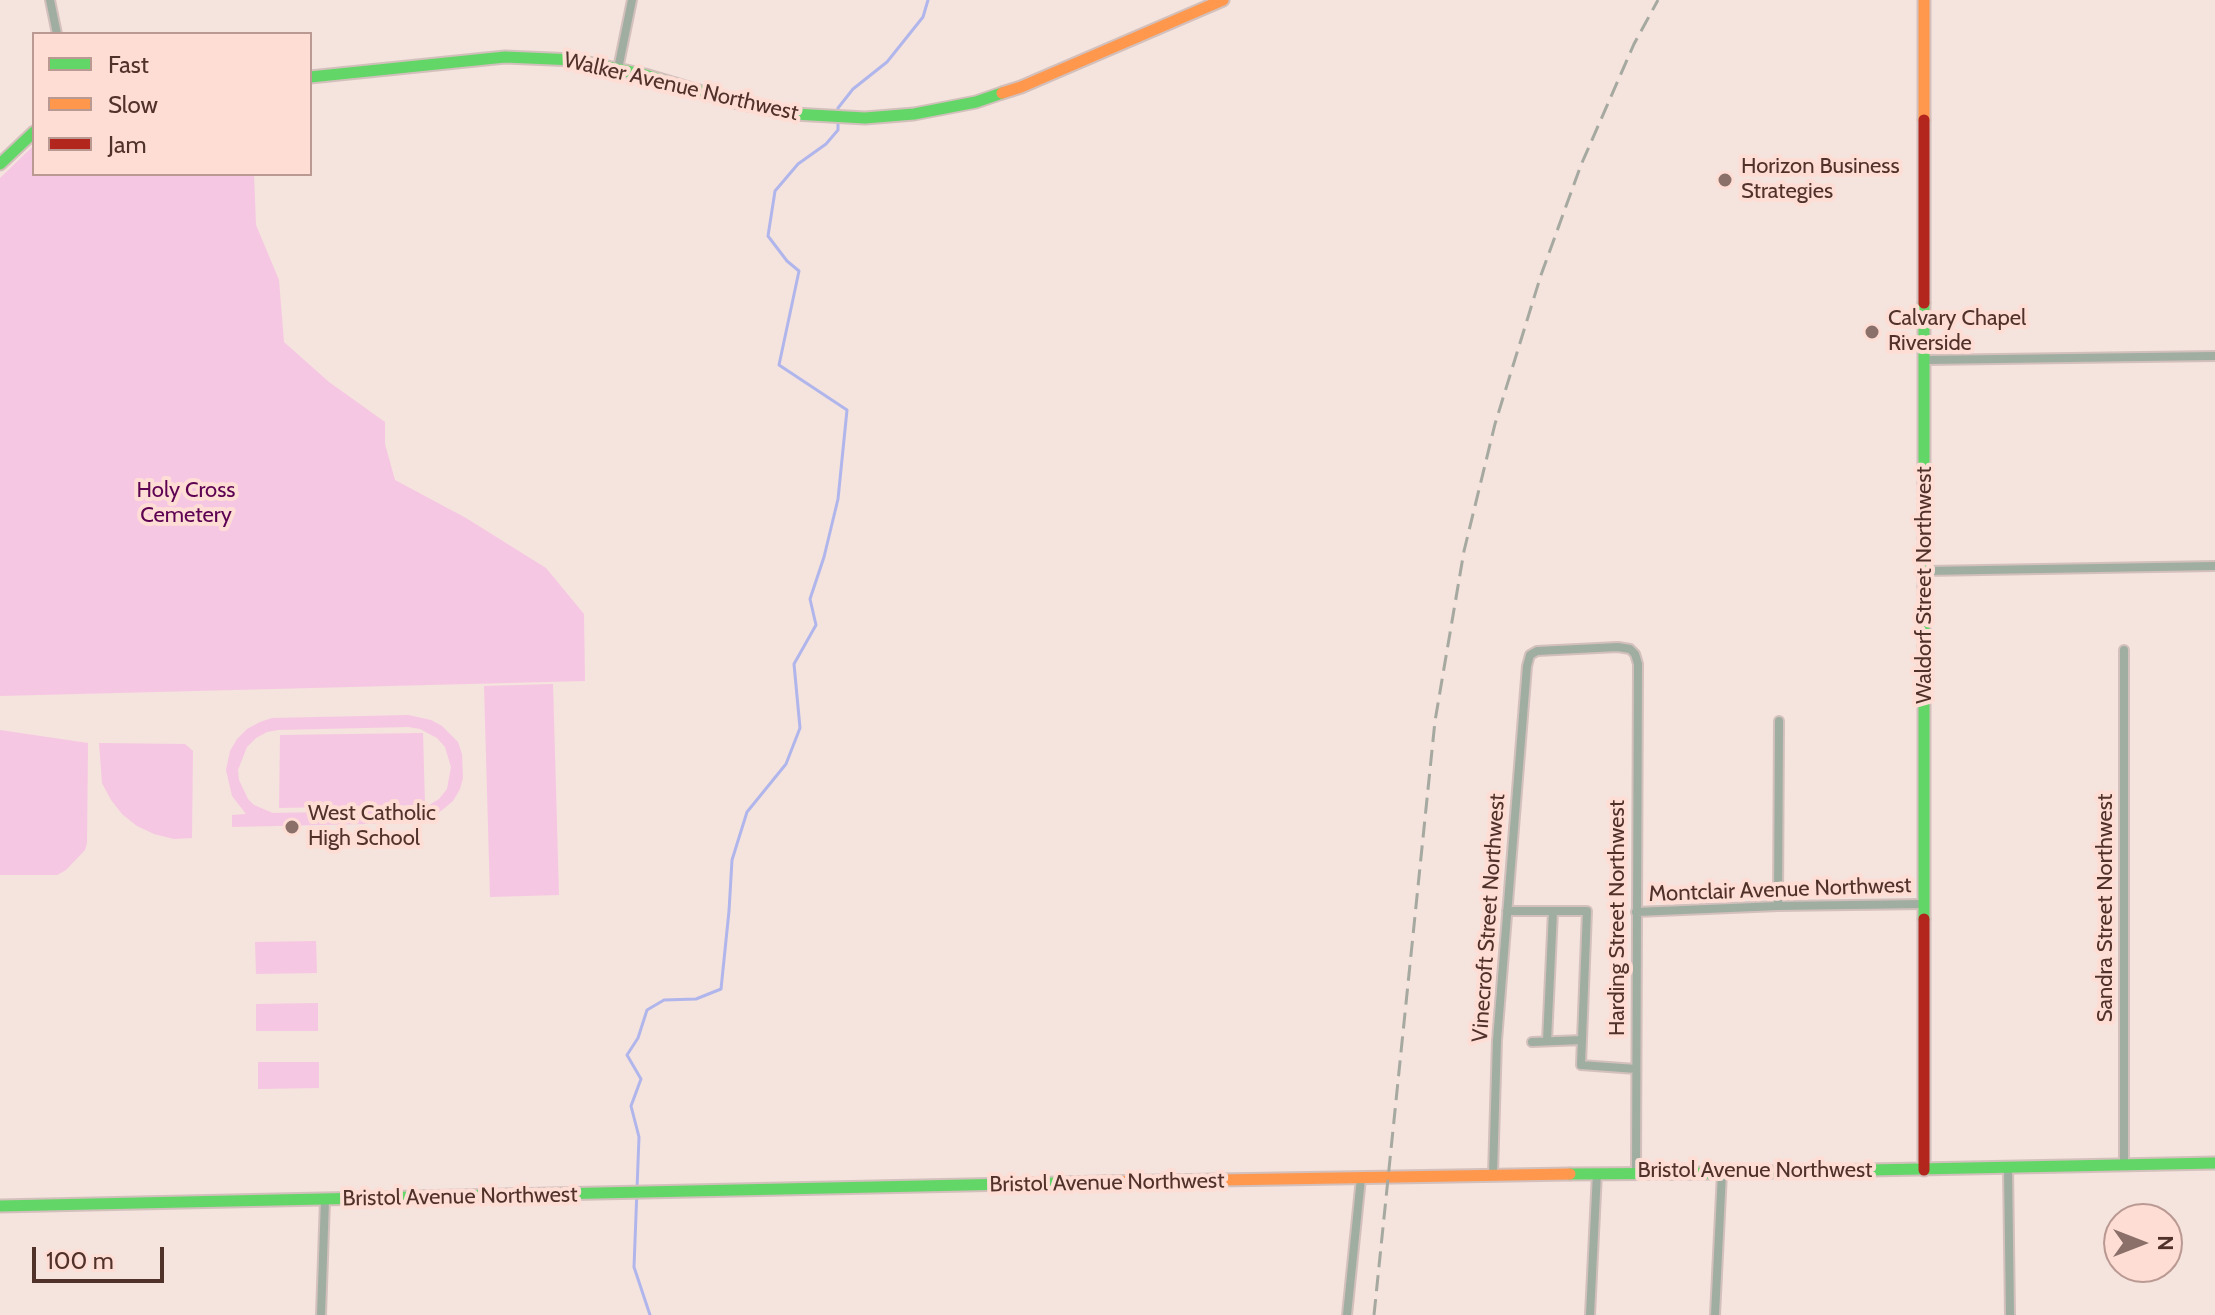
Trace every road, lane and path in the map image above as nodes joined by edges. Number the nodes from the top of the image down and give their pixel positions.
1 (50, 0) edge
2 (632, 0) edge
3 (1223, 0) edge
4 (1924, 0) edge
5 (57, 32) edge
6 (618, 69) junction
7 (312, 77) edge
8 (32, 134) edge
9 (0, 164) edge
10 (2215, 356) edge
11 (1926, 360) junction
12 (2215, 566) edge
13 (1925, 571) junction
14 (2124, 650) dead end
15 (1638, 664) joint
16 (1779, 721) dead end
17 (1924, 904) junction
18 (1778, 906) junction
19 (1507, 911) junction
20 (1553, 911) junction
21 (1636, 912) junction
22 (1582, 1040) junction
23 (1547, 1041) junction
24 (1532, 1042) dead end
25 (1636, 1069) junction
26 (2215, 1163) edge
27 (2124, 1166) junction
28 (2008, 1168) junction
29 (1924, 1170) junction
30 (1636, 1172) junction
31 (1597, 1173) junction
32 (1722, 1173) junction
33 (1493, 1174) junction
34 (1361, 1178) junction
35 (325, 1200) junction
36 (0, 1206) edge
37 (321, 1315) edge
38 (1347, 1315) edge
39 (1590, 1315) edge
40 (1715, 1315) edge
41 (2010, 1315) edge

1 - 5 street
2 - 6 street
3 - 6 street, Walker Avenue Northwest
4 - 11 street, Waldorf Street Northwest
6 - 7 street, Walker Avenue Northwest
8 - 9 street
10 - 11 street
11 - 13 street, Waldorf Street Northwest
12 - 13 street
13 - 17 street, Waldorf Street Northwest
14 - 27 street, Sandra Street Northwest
15 - 19 street, Vinecroft Street Northwest
15 - 21 street, Harding Street Northwest
16 - 18 street
17 - 18 street, Montclair Avenue Northwest
17 - 29 street, Waldorf Street Northwest
18 - 21 street, Montclair Avenue Northwest
19 - 20 street
19 - 33 street, Vinecroft Street Northwest
20 - 22 street
20 - 23 street
21 - 25 street, Harding Street Northwest
22 - 23 street
22 - 25 street
23 - 24 street
25 - 30 street, Harding Street Northwest
26 - 27 street, Bristol Avenue Northwest
27 - 28 street, Bristol Avenue Northwest
28 - 29 street, Bristol Avenue Northwest
28 - 41 street
29 - 32 street, Bristol Avenue Northwest
30 - 31 street, Bristol Avenue Northwest
30 - 32 street, Bristol Avenue Northwest
31 - 33 street, Bristol Avenue Northwest
31 - 39 street
32 - 40 street
33 - 34 street, Bristol Avenue Northwest
34 - 35 street, Bristol Avenue Northwest
34 - 38 street
35 - 36 street, Bristol Avenue Northwest
35 - 37 street

